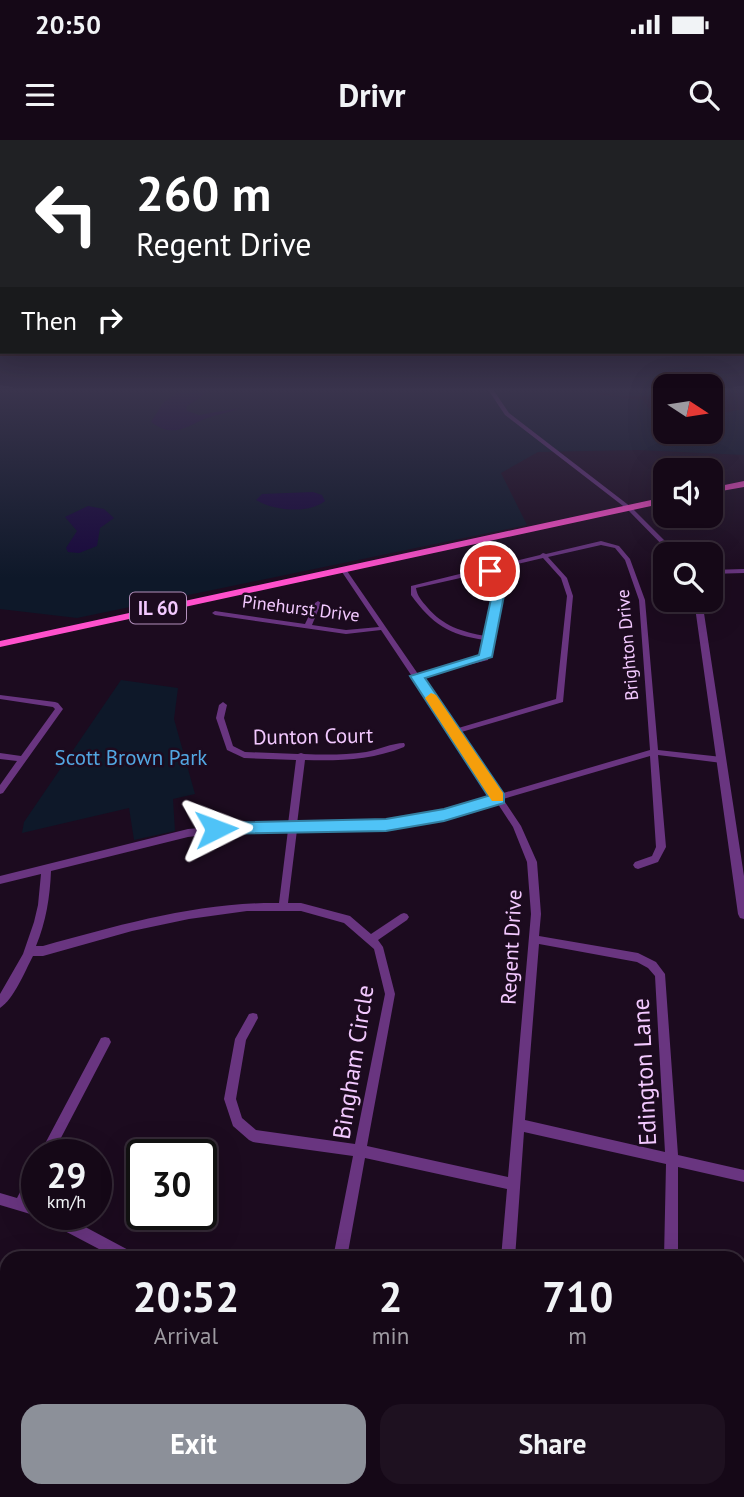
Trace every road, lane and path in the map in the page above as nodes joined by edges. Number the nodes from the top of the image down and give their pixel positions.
1 (555, 451) edge
2 (744, 484) edge
3 (723, 488) edge
4 (653, 503) edge
5 (629, 508) junction
6 (663, 542) edge
7 (543, 555) junction
8 (487, 568) junction
9 (342, 569) junction
10 (723, 572) edge
11 (743, 572) edge
12 (318, 603) dead end
13 (700, 612) edge
14 (215, 613) dead end
15 (308, 626) junction
16 (384, 628) junction
17 (489, 638) junction
18 (0, 645) edge
19 (417, 676) junction
20 (0, 697) edge
21 (223, 705) dead end
22 (454, 732) junction
23 (401, 745) dead end
24 (654, 752) junction
25 (0, 756) edge
26 (301, 756) junction
27 (23, 759) junction
28 (722, 760) junction
29 (0, 791) edge
30 (499, 799) junction
31 (292, 828) junction
32 (638, 865) dead end
33 (46, 868) junction
34 (0, 880) edge
35 (283, 906) junction
36 (744, 914) edge
37 (404, 916) dead end
38 (373, 938) junction
39 (534, 939) junction
40 (30, 951) junction
41 (0, 1003) edge
42 (253, 1018) dead end
43 (105, 1042) dead end
44 (519, 1125) junction
45 (53, 1139) edge
46 (361, 1151) junction
47 (672, 1159) junction
48 (744, 1176) edge
49 (514, 1184) junction
50 (0, 1199) edge
51 (20, 1204) edge
52 (77, 1230) edge
53 (117, 1251) edge
54 (341, 1251) edge
55 (509, 1251) edge
56 (671, 1251) edge

1 - 5 street
2 - 3 main road
4 - 5 main road, IL 60
5 - 6 street
5 - 9 main road, IL 60
7 - 8 street
7 - 22 street
7 - 24 street, Brighton Drive
8 - 17 street
8 - 17 street
9 - 16 street, Regent Drive
9 - 18 main road, IL 60
10 - 11 street
12 - 15 street
13 - 28 street
14 - 15 street, Pinehurst Drive
15 - 16 street, Pinehurst Drive
16 - 19 street, Regent Drive
17 - 19 street
19 - 22 street, Regent Drive
20 - 27 street
21 - 26 street, Dunton Court
22 - 30 street, Regent Drive
23 - 26 street, Dunton Court
24 - 28 street
24 - 30 street
24 - 32 street, Brighton Drive
25 - 27 street
26 - 31 street
27 - 29 street
28 - 36 street
30 - 31 street
30 - 39 street, Regent Drive
31 - 33 street
31 - 35 street
33 - 34 street
33 - 40 street
35 - 38 street, Bingham Circle
35 - 40 street, Bingham Circle
37 - 38 street
38 - 46 street, Bingham Circle
39 - 44 street, Regent Drive
39 - 47 street, Edington Lane
40 - 41 street
42 - 46 street
43 - 45 street
44 - 47 street
44 - 49 street, Regent Drive
46 - 49 street
46 - 54 street, Bingham Circle
47 - 48 street
47 - 56 street, Edington Lane
49 - 55 street, Regent Drive
50 - 51 street
52 - 53 street

